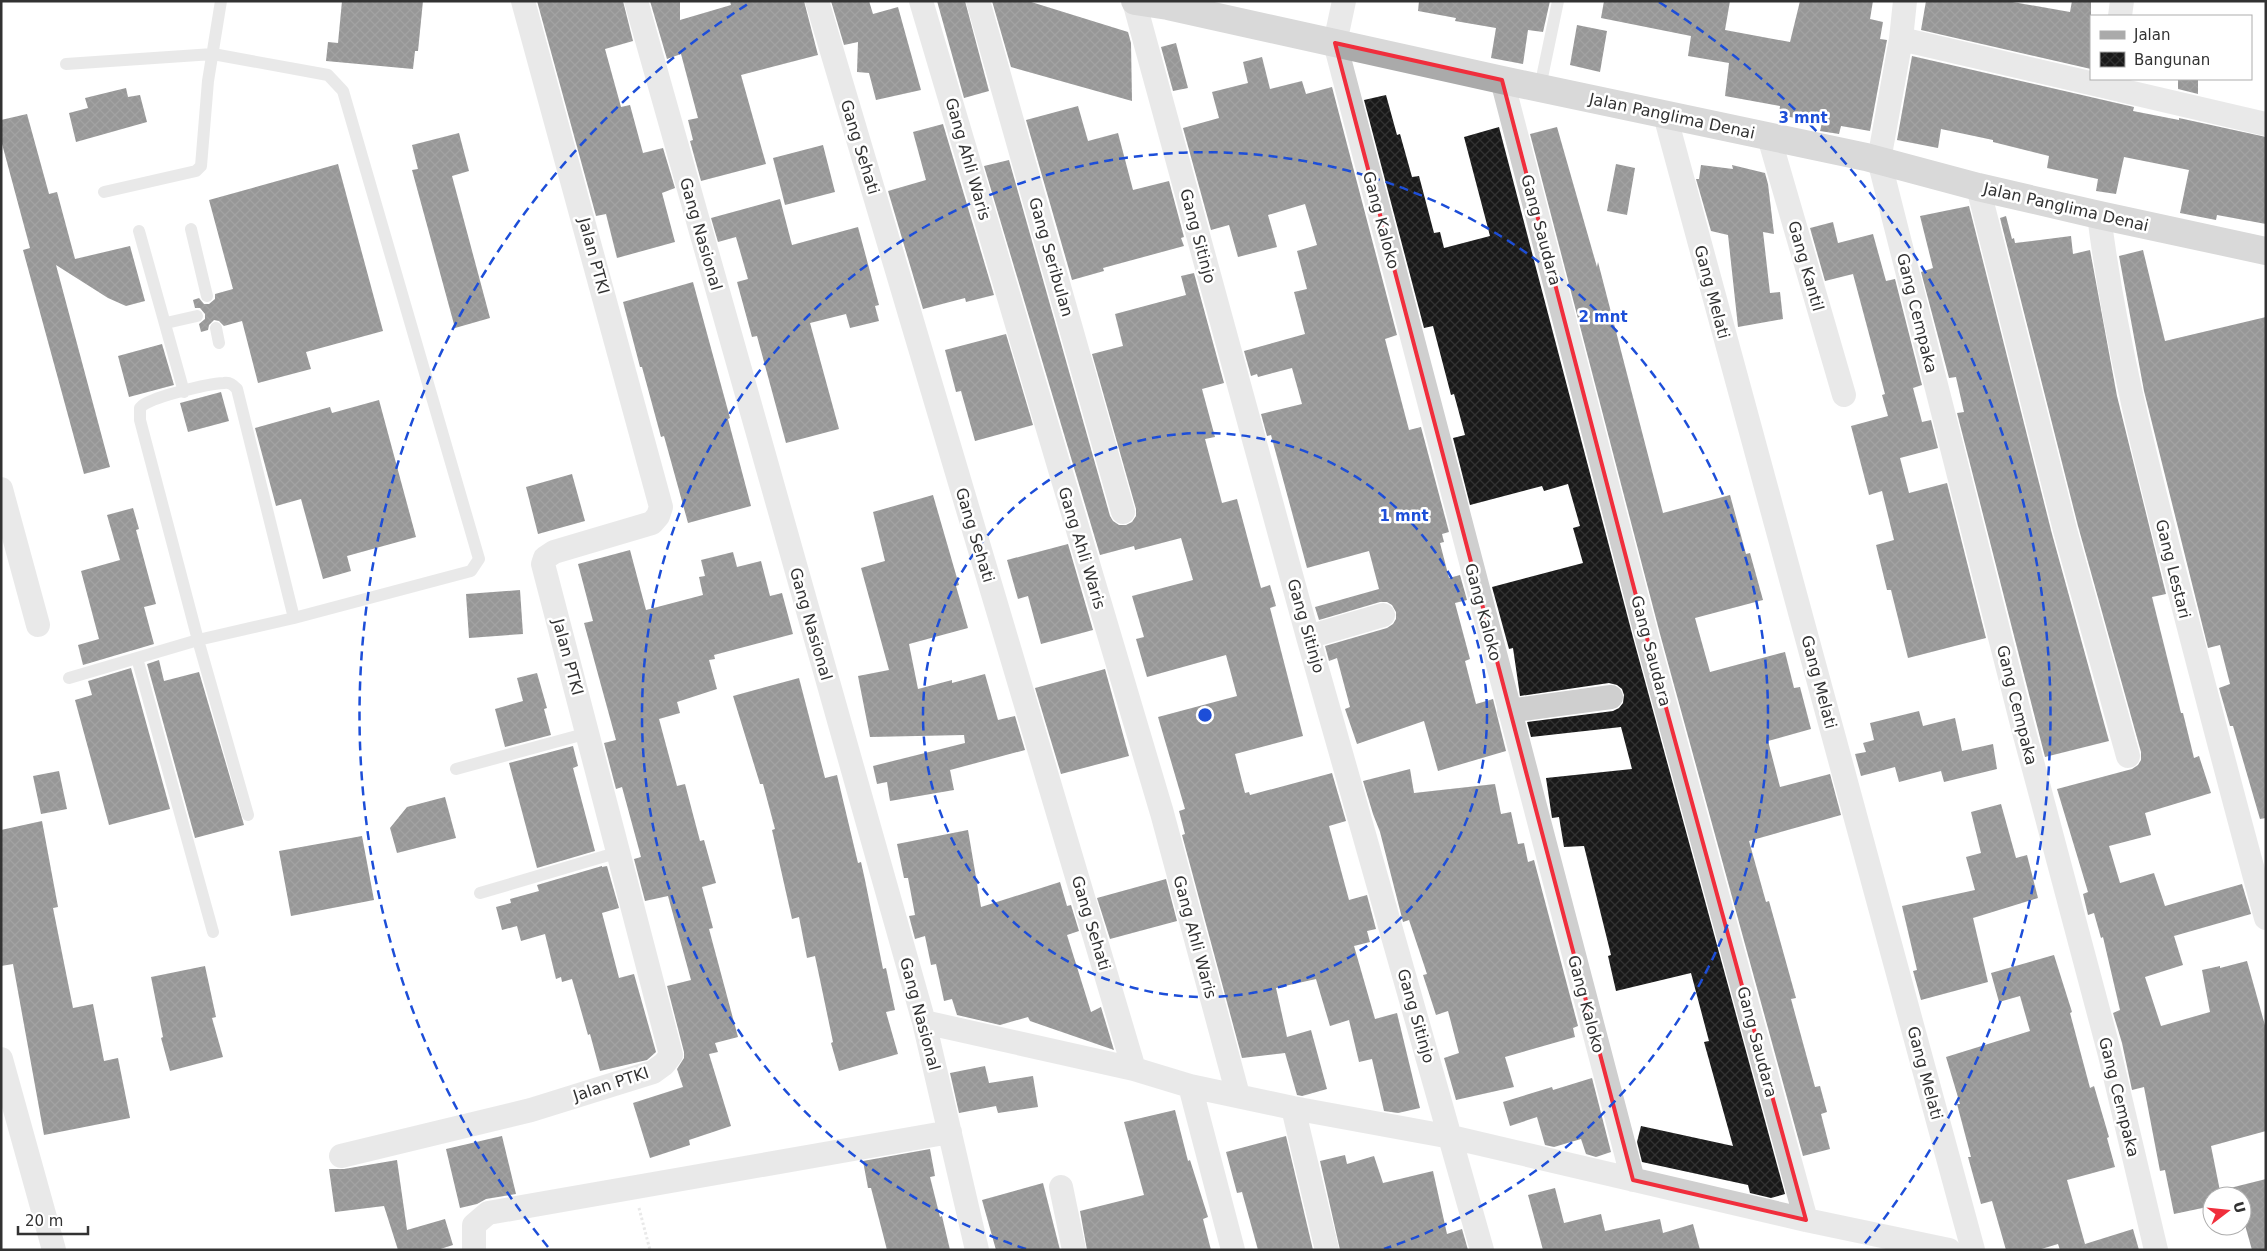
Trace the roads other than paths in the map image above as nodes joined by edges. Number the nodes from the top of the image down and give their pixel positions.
1 (221, 1) edge
2 (523, 1) edge
3 (636, 1) edge
4 (817, 1) edge
5 (921, 1) edge
6 (978, 1) edge
7 (1134, 1) edge
8 (1344, 1) edge
9 (1558, 1) edge
10 (1904, 1) edge
11 (2122, 1) edge
12 (1168, 4) edge
13 (2120, 15) edge
14 (1901, 39) junction
15 (1335, 43) junction
16 (213, 54) junction
17 (66, 64) dead end
18 (2090, 79) edge
19 (1502, 80) junction
20 (2095, 80) edge
21 (2114, 84) edge
22 (1540, 87) junction
23 (1664, 115) junction
24 (2266, 124) edge
25 (1769, 137) junction
26 (1879, 160) junction
27 (1978, 187) junction
28 (104, 192) dead end
29 (2099, 215) junction
30 (190, 229) dead end
31 (139, 231) dead end
32 (2266, 250) edge
33 (207, 296) dead end
34 (197, 316) dead end
35 (166, 323) junction
36 (216, 328) dead end
37 (219, 343) dead end
38 (184, 392) junction
39 (1844, 396) dead end
40 (1, 489) edge
41 (1123, 512) dead end
42 (1383, 615) dead end
43 (294, 618) junction
44 (38, 625) dead end
45 (1308, 637) junction
46 (198, 640) junction
47 (137, 658) junction
48 (69, 678) dead end
49 (1612, 697) dead end
50 (1509, 711) junction
51 (588, 733) junction
52 (2128, 756) dead end
53 (456, 769) dead end
54 (248, 815) dead end
55 (619, 852) junction
56 (480, 893) dead end
57 (2266, 918) edge
58 (213, 932) dead end
59 (924, 1022) junction
60 (1, 1059) edge
61 (1134, 1069) junction
62 (1190, 1086) junction
63 (1238, 1096) junction
64 (1293, 1108) junction
65 (950, 1132) junction
66 (1450, 1137) junction
67 (341, 1156) dead end
68 (1633, 1180) junction
69 (1061, 1187) dead end
70 (1806, 1220) junction
71 (54, 1250) edge
72 (474, 1250) edge
73 (977, 1250) edge
74 (1074, 1250) edge
75 (1233, 1250) edge
76 (1327, 1250) edge
77 (1482, 1250) edge
78 (1949, 1250) edge
79 (1973, 1250) edge
80 (2156, 1250) edge

1 - 16 lane
2 - 51 street, Jalan PTKI
3 - 59 street, Gang Nasional
4 - 61 street, Gang Sehati
5 - 63 street, Gang Ahli Waris
6 - 41 street, Gang Seribulan
7 - 12 main road, Jalan Panglima Denai
7 - 45 street, Gang Sitinjo
8 - 15 street
9 - 22 lane
10 - 14 street
11 - 13 street
12 - 15 main road, Jalan Panglima Denai
14 - 18 street
14 - 26 street
15 - 19 main road, Jalan Panglima Denai
15 - 50 street, Gang Kaloko
16 - 17 lane
16 - 28 lane
16 - 43 lane
19 - 22 main road, Jalan Panglima Denai
19 - 70 street, Gang Saudara
20 - 21 street
21 - 24 street
22 - 23 main road, Jalan Panglima Denai
23 - 25 main road, Jalan Panglima Denai
23 - 79 street, Gang Melati
25 - 26 main road, Jalan Panglima Denai
25 - 39 street, Gang Kantil
26 - 27 main road, Jalan Panglima Denai
26 - 80 street, Gang Cempaka
27 - 29 main road, Jalan Panglima Denai
27 - 52 street
29 - 32 main road, Jalan Panglima Denai
29 - 57 street, Gang Lestari
30 - 33 lane
31 - 35 lane
34 - 35 lane
35 - 38 lane
36 - 37 lane
38 - 43 lane
38 - 46 lane
40 - 44 street
42 - 45 street
43 - 46 lane
45 - 66 street, Gang Sitinjo
46 - 47 lane
46 - 54 lane
47 - 48 lane
47 - 58 lane
49 - 50 street
50 - 68 street, Gang Kaloko
51 - 53 lane
51 - 55 street, Jalan PTKI
55 - 56 lane
55 - 67 street, Jalan PTKI
59 - 61 street
59 - 65 street, Gang Nasional
60 - 71 street
61 - 62 street
62 - 63 street
62 - 75 street
63 - 64 street
64 - 66 street
64 - 76 street
65 - 72 street
65 - 73 street, Gang Nasional
66 - 68 street
66 - 77 street, Gang Sitinjo
68 - 70 street
69 - 74 street
70 - 78 street

